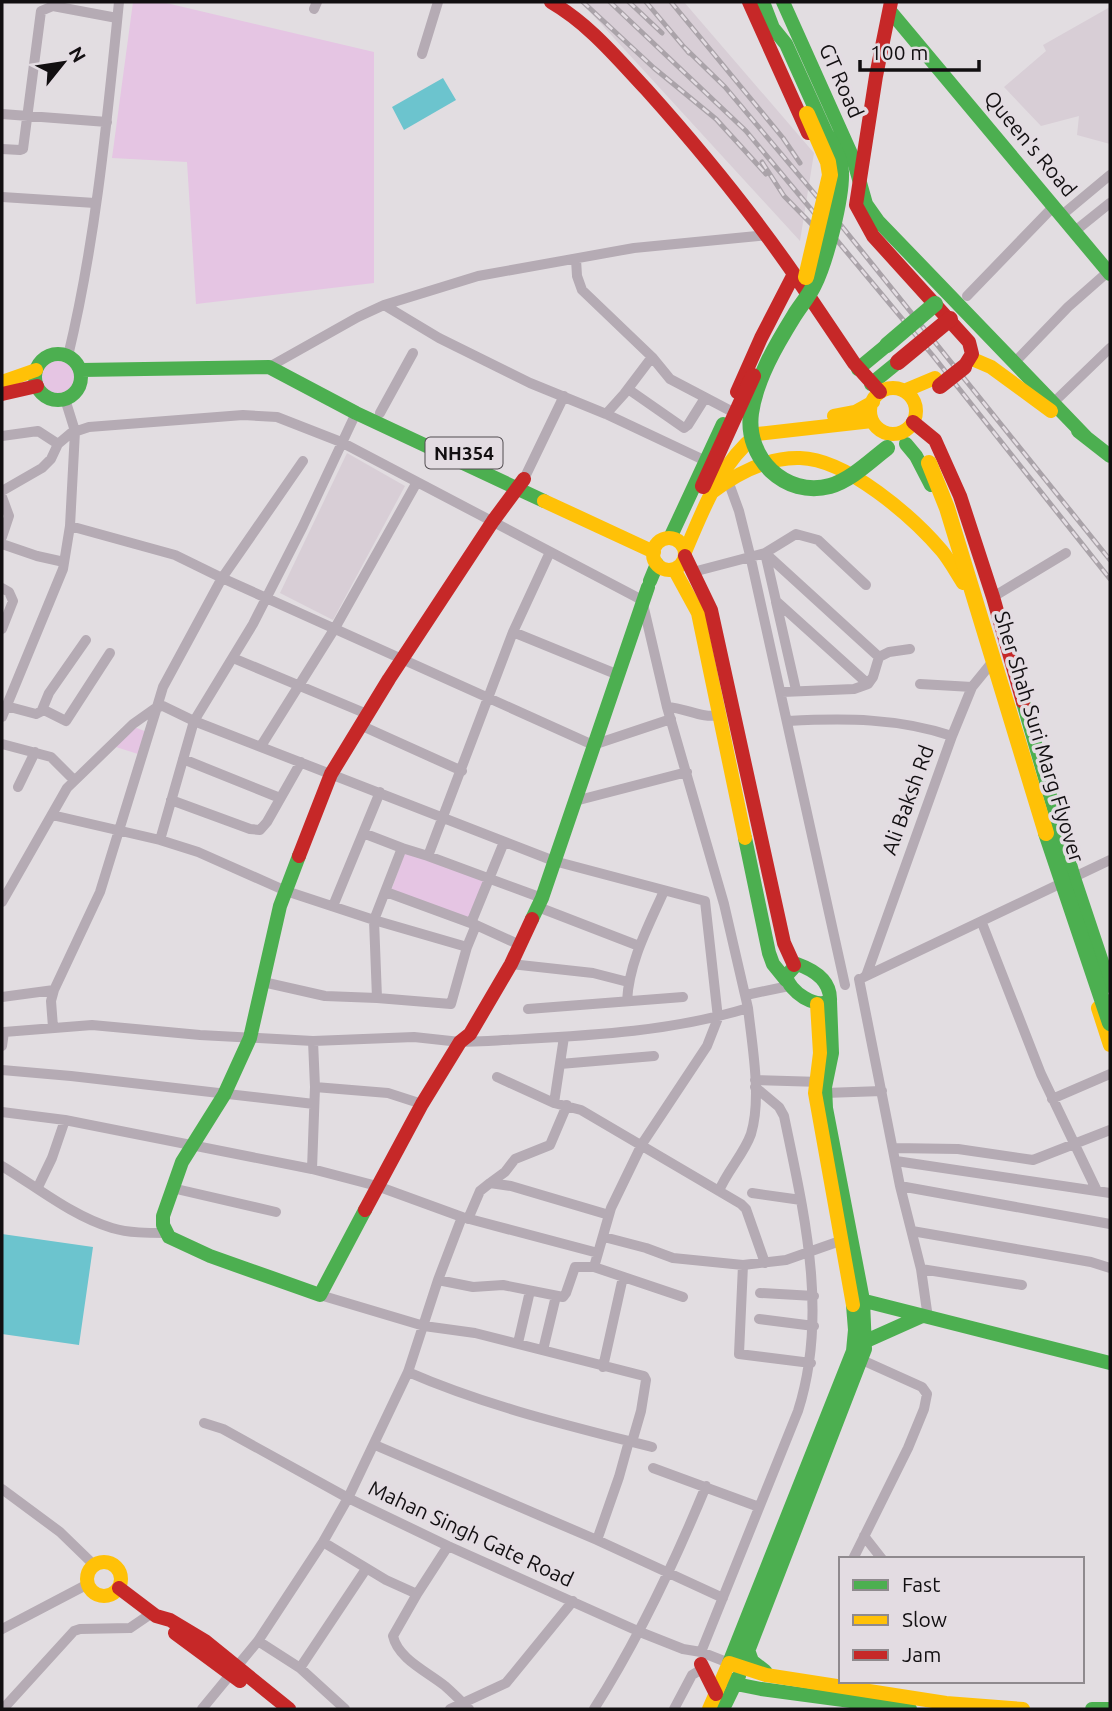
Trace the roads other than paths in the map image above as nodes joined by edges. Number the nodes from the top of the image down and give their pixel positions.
1 (119, 2) edge
2 (438, 2) edge
3 (551, 2) edge
4 (749, 2) edge
5 (763, 2) edge
6 (783, 2) edge
7 (886, 4) edge
8 (117, 18) junction
9 (773, 28) junction
10 (422, 54) dead end
11 (2, 114) edge
12 (28, 116) junction
13 (107, 122) junction
14 (2, 149) edge
15 (1110, 175) edge
16 (858, 179) junction
17 (2, 197) edge
18 (95, 203) junction
19 (1110, 203) edge
20 (856, 204) junction
21 (1058, 210) junction
22 (1075, 231) junction
23 (768, 235) junction
24 (576, 259) junction
25 (1110, 272) edge
26 (794, 274) junction
27 (967, 296) dead end
28 (935, 304) junction
29 (384, 305) junction
30 (962, 346) junction
31 (1110, 348) edge
32 (413, 353) dead end
33 (68, 356) junction
34 (652, 358) junction
35 (1014, 363) junction
36 (269, 367) junction
37 (858, 369) junction
38 (80, 370) junction
39 (36, 378) junction
40 (2, 382) edge
41 (937, 382) junction
42 (628, 389) junction
43 (904, 391) junction
44 (874, 392) junction
45 (2, 394) edge
46 (564, 396) junction
47 (705, 398) junction
48 (65, 399) junction
49 (1053, 403) junction
50 (731, 406) junction
51 (356, 413) junction
52 (380, 413) junction
53 (606, 414) junction
54 (914, 415) junction
55 (872, 421) junction
56 (75, 431) junction
57 (929, 434) junction
58 (2, 436) edge
59 (1086, 437) junction
60 (341, 442) junction
61 (58, 444) junction
62 (906, 444) junction
63 (1110, 456) edge
64 (303, 461) dead end
65 (705, 461) junction
66 (937, 466) junction
67 (725, 475) junction
68 (417, 482) junction
69 (521, 484) junction
70 (707, 489) junction
71 (2, 491) edge
72 (2, 497) edge
73 (493, 521) junction
74 (70, 526) junction
75 (2, 537) edge
76 (2, 544) edge
77 (670, 549) junction
78 (550, 552) junction
79 (765, 553) junction
80 (1066, 554) dead end
81 (751, 555) junction
82 (64, 562) junction
83 (693, 572) junction
84 (222, 579) junction
85 (963, 583) junction
86 (866, 585) dead end
87 (2, 588) edge
88 (647, 590) junction
89 (267, 597) junction
90 (993, 597) junction
91 (776, 601) junction
92 (335, 628) junction
93 (2, 629) edge
94 (513, 632) junction
95 (86, 640) dead end
96 (1007, 648) junction
97 (910, 649) dead end
98 (110, 653) dead end
99 (879, 657) junction
100 (233, 658) junction
101 (403, 659) junction
102 (987, 667) junction
103 (616, 674) junction
104 (869, 684) junction
105 (920, 684) dead end
106 (300, 685) junction
107 (972, 687) junction
108 (796, 690) junction
109 (782, 692) junction
110 (487, 697) junction
111 (6, 706) junction
112 (157, 707) junction
113 (667, 707) junction
114 (42, 710) junction
115 (720, 715) junction
116 (2, 717) edge
117 (671, 719) junction
118 (364, 720) junction
119 (194, 721) junction
120 (788, 721) junction
121 (952, 736) junction
122 (2, 744) edge
123 (593, 744) junction
124 (261, 746) junction
125 (35, 752) junction
126 (183, 759) junction
127 (301, 762) junction
128 (462, 771) junction
129 (687, 772) junction
130 (331, 774) junction
131 (74, 780) junction
132 (18, 787) dead end
133 (380, 792) junction
134 (281, 798) junction
135 (171, 800) junction
136 (575, 801) junction
137 (52, 814) junction
138 (445, 817) junction
139 (118, 831) junction
140 (363, 833) junction
141 (160, 840) junction
142 (504, 842) junction
143 (402, 848) junction
144 (428, 856) junction
145 (1110, 860) edge
146 (554, 861) junction
147 (1074, 878) junction
148 (488, 880) junction
149 (1056, 887) junction
150 (286, 891) junction
151 (664, 891) junction
152 (386, 892) junction
153 (3, 896) edge
154 (705, 901) junction
155 (540, 902) junction
156 (723, 904) junction
157 (333, 906) junction
158 (374, 920) junction
159 (982, 923) junction
160 (474, 924) junction
161 (520, 945) junction
162 (639, 946) junction
163 (467, 947) junction
164 (1104, 952) edge
165 (511, 964) junction
166 (794, 965) junction
167 (862, 978) junction
168 (263, 982) junction
169 (628, 982) junction
170 (787, 983) junction
171 (1110, 986) edge
172 (54, 990) junction
173 (746, 995) junction
174 (831, 995) junction
175 (2, 997) edge
176 (377, 998) junction
177 (683, 998) dead end
178 (627, 1001) junction
179 (1110, 1001) edge
180 (528, 1009) dead end
181 (748, 1009) junction
182 (718, 1018) junction
183 (1110, 1023) edge
184 (53, 1027) junction
185 (3, 1032) edge
186 (564, 1037) junction
187 (250, 1038) junction
188 (313, 1041) junction
189 (460, 1042) junction
190 (1110, 1045) edge
191 (2, 1046) edge
192 (654, 1056) dead end
193 (560, 1064) junction
194 (2, 1070) edge
195 (1110, 1074) edge
196 (497, 1077) dead end
197 (755, 1084) junction
198 (822, 1086) junction
199 (315, 1087) junction
200 (883, 1091) junction
201 (224, 1095) junction
202 (1052, 1099) junction
203 (554, 1103) junction
204 (314, 1104) junction
205 (422, 1104) junction
206 (567, 1105) junction
207 (2, 1112) edge
208 (65, 1120) junction
209 (1110, 1130) edge
210 (194, 1144) junction
211 (642, 1144) junction
212 (1075, 1144) junction
213 (893, 1147) junction
214 (895, 1161) junction
215 (2, 1166) edge
216 (312, 1169) junction
217 (490, 1183) junction
218 (377, 1186) junction
219 (900, 1186) junction
220 (37, 1187) junction
221 (172, 1188) junction
222 (719, 1191) junction
223 (1097, 1191) junction
224 (752, 1193) dead end
225 (1110, 1193) edge
226 (801, 1200) junction
227 (276, 1212) dead end
228 (609, 1215) junction
229 (465, 1218) junction
230 (1110, 1224) edge
231 (912, 1231) junction
232 (166, 1233) junction
233 (604, 1237) junction
234 (840, 1241) junction
235 (808, 1252) junction
236 (598, 1253) junction
237 (765, 1263) junction
238 (743, 1265) junction
239 (594, 1267) junction
240 (1110, 1268) edge
241 (921, 1269) junction
242 (623, 1277) junction
243 (438, 1280) junction
244 (1022, 1286) dead end
245 (530, 1291) junction
246 (760, 1293) dead end
247 (320, 1295) junction
248 (556, 1296) junction
249 (814, 1296) junction
250 (683, 1297) dead end
251 (858, 1299) junction
252 (925, 1317) junction
253 (759, 1319) dead end
254 (424, 1326) junction
255 (814, 1326) junction
256 (866, 1341) junction
257 (518, 1343) junction
258 (543, 1350) junction
259 (862, 1360) junction
260 (811, 1363) junction
261 (1110, 1363) edge
262 (603, 1367) junction
263 (408, 1372) junction
264 (204, 1423) dead end
265 (630, 1442) junction
266 (375, 1445) junction
267 (652, 1447) dead end
268 (653, 1468) dead end
269 (706, 1486) junction
270 (2, 1489) edge
271 (348, 1498) junction
272 (759, 1507) junction
273 (864, 1536) junction
274 (597, 1540) junction
275 (323, 1542) junction
276 (448, 1546) junction
277 (854, 1557) edge
278 (880, 1557) edge
279 (94, 1565) junction
280 (366, 1569) junction
281 (670, 1573) junction
282 (89, 1584) junction
283 (119, 1588) junction
284 (417, 1594) junction
285 (723, 1598) junction
286 (573, 1601) junction
287 (154, 1615) junction
288 (2, 1629) edge
289 (640, 1632) junction
290 (258, 1641) junction
291 (748, 1650) junction
292 (701, 1661) junction
293 (300, 1668) junction
294 (235, 1670) junction
295 (733, 1673) junction
296 (777, 1677) junction
297 (761, 1689) junction
298 (716, 1694) junction
299 (845, 1705) edge
300 (466, 1706) edge
301 (3, 1709) edge
302 (202, 1709) edge
303 (275, 1709) edge
304 (289, 1709) edge
305 (345, 1709) edge
306 (450, 1709) edge
307 (594, 1709) edge
308 (674, 1709) edge
309 (709, 1709) edge
310 (725, 1709) edge
311 (910, 1709) edge
312 (1023, 1709) edge
313 (1092, 1709) edge
314 (1110, 1709) edge

1 - 8 street
2 - 10 street
3 - 23 main road
4 - 20 main road
5 - 9 main road
6 - 16 main road, GT Road
7 - 16 main road
7 - 21 main road, Queen's Road
8 - 12 street
8 - 13 street
9 - 62 main road, bridge
9 - 70 main road, bridge
11 - 12 street
12 - 13 street
12 - 14 street
13 - 18 street
15 - 21 street
16 - 20 main road
16 - 35 main road, GT Road
17 - 18 street
18 - 33 street
19 - 22 street
20 - 28 main road
21 - 22 main road, Queen's Road
21 - 27 street
22 - 25 main road, Queen's Road
23 - 24 street
23 - 26 main road
24 - 29 street
24 - 34 street
25 - 35 street
26 - 37 main road
26 - 50 main road
28 - 30 main road
28 - 37 main road, bridge
29 - 36 street
29 - 46 street
30 - 41 main road, bridge
30 - 44 main road, bridge
30 - 59 main road
31 - 49 street
32 - 52 street
33 - 38 main road
33 - 39 main road
34 - 42 street
34 - 47 street
35 - 49 main road, GT Road
36 - 38 main road, NH354
36 - 51 main road, NH354
36 - 52 main road, NH354
37 - 44 main road
38 - 48 main road
39 - 40 main road
39 - 45 main road
39 - 48 main road
41 - 43 main road
41 - 54 main road
42 - 47 street
42 - 53 street
43 - 44 main road
43 - 54 main road
44 - 50 main road
44 - 55 main road
46 - 53 street
46 - 69 street
47 - 50 street
48 - 56 street
49 - 59 main road, GT Road
50 - 65 main road
51 - 60 street
51 - 69 main road, NH354
52 - 69 main road, NH354
53 - 65 street
54 - 55 main road
54 - 57 main road
55 - 67 main road
56 - 60 street
56 - 61 street
56 - 74 street
57 - 66 main road
57 - 90 main road
58 - 61 street
59 - 63 main road
60 - 68 street
60 - 89 street
61 - 71 street
62 - 66 main road
62 - 85 main road
64 - 84 street
65 - 67 street
65 - 77 main road
66 - 179 main road, Sher Shah Suri Marg Flyover
66 - 183 main road, Sher Shah Suri Marg Flyover, bridge
67 - 70 main road
67 - 81 street
67 - 85 main road
68 - 73 street
68 - 92 street
69 - 73 main road
69 - 77 main road, NH354
70 - 77 main road
72 - 75 street
73 - 78 street
73 - 101 main road
74 - 82 street
74 - 84 street
76 - 82 street
77 - 83 main road
77 - 88 main road
77 - 115 main road
78 - 88 street
78 - 94 street
79 - 81 street
79 - 86 street
79 - 91 street
79 - 99 street
80 - 90 street
81 - 83 street
81 - 109 street
82 - 111 street
83 - 166 main road
84 - 89 street
84 - 112 street
85 - 102 main road
87 - 93 street
88 - 103 main road
88 - 113 street
89 - 92 street
89 - 100 street
90 - 96 main road
91 - 104 street
91 - 108 street
92 - 101 street
92 - 106 street
94 - 103 street
94 - 110 street
95 - 114 street
96 - 102 street, Ali Baksh Rd
96 - 147 main road
97 - 99 street
98 - 114 street
99 - 104 street
100 - 106 street
100 - 119 street
101 - 110 street
101 - 118 main road
102 - 107 street, Ali Baksh Rd
102 - 149 main road
103 - 123 main road
104 - 108 street
105 - 107 street
106 - 118 street
106 - 124 street
107 - 121 street, Ali Baksh Rd
108 - 109 street
109 - 120 street
110 - 123 street
110 - 128 street
111 - 114 street
111 - 116 street
112 - 119 street
112 - 131 street
112 - 139 street
113 - 115 street
113 - 117 street
115 - 170 main road
117 - 123 street
117 - 129 street
118 - 128 street
118 - 130 main road
119 - 124 street
119 - 126 street
120 - 121 street
120 - 174 street
121 - 167 street, Ali Baksh Rd
122 - 125 street
123 - 136 main road
124 - 127 street
125 - 131 street
125 - 132 street
126 - 134 street
126 - 135 street
127 - 130 street
127 - 134 street
128 - 138 street
129 - 136 street
129 - 156 street
130 - 133 street
130 - 150 main road
131 - 137 street
133 - 138 street
133 - 140 street
134 - 135 street
135 - 141 street
136 - 146 main road
137 - 139 street
137 - 153 street
138 - 142 street
138 - 144 street
139 - 141 street
139 - 172 street
140 - 143 street
140 - 157 street
141 - 150 street
142 - 146 street
142 - 148 street
143 - 144 street
143 - 152 street
144 - 148 street
145 - 147 street
146 - 151 street
146 - 155 main road
147 - 149 street
147 - 164 main road
148 - 155 street
148 - 160 street
149 - 159 street
149 - 190 main road
150 - 157 street
150 - 168 main road
151 - 154 street
151 - 162 street
152 - 158 street
152 - 160 street
154 - 156 street
154 - 182 street
155 - 161 main road
155 - 162 street
156 - 173 street
157 - 158 street
158 - 163 street
158 - 176 street
159 - 167 street
159 - 202 street
160 - 161 street
160 - 163 street
161 - 165 main road
162 - 169 street
163 - 176 street
164 - 171 main road
165 - 169 street
165 - 189 main road
166 - 170 main road
166 - 174 main road
167 - 174 street
167 - 200 street
168 - 176 street
168 - 187 main road
169 - 178 street
170 - 173 street
170 - 174 main road
172 - 175 street
172 - 184 street
173 - 181 street
174 - 198 main road
177 - 178 street
178 - 180 street
181 - 182 street
181 - 197 street
182 - 186 street
182 - 211 street
184 - 185 street
184 - 187 street
185 - 191 street
186 - 189 street
186 - 193 street
187 - 188 street
187 - 201 main road
188 - 189 street
188 - 199 street
189 - 205 main road
192 - 193 street
193 - 203 street
194 - 201 street
195 - 202 street
196 - 203 street
197 - 198 street
197 - 222 street
197 - 226 street
198 - 200 street
198 - 234 main road
198 - 251 main road
199 - 204 street
199 - 205 street
200 - 213 street
201 - 204 street
201 - 210 main road
202 - 212 street
203 - 206 street
204 - 216 street
205 - 218 main road
206 - 211 street
206 - 217 street
207 - 208 street
208 - 210 street
208 - 220 street
209 - 212 street
210 - 216 street
210 - 221 main road
211 - 222 street
211 - 228 street
212 - 213 street
212 - 223 street
213 - 214 street
214 - 219 street
214 - 223 street
215 - 220 street
216 - 218 street
217 - 228 street
217 - 229 street
218 - 229 street
218 - 247 main road
219 - 230 street
219 - 231 street
220 - 232 street
221 - 227 street
221 - 232 main road
222 - 237 street
223 - 225 street
224 - 226 street
226 - 235 street
228 - 233 street
229 - 236 street
229 - 243 street
231 - 240 street
231 - 241 street
232 - 247 main road
233 - 236 street
233 - 238 street
234 - 235 street
234 - 251 main road
235 - 237 street
235 - 249 street
236 - 239 street
237 - 238 street
238 - 260 street
239 - 242 street
239 - 248 street
241 - 244 street
241 - 252 street
242 - 250 street
242 - 262 street
243 - 245 street
243 - 254 street
245 - 248 street
245 - 257 street
246 - 249 street
247 - 254 street
248 - 258 street
249 - 255 street
251 - 252 main road
251 - 256 main road
251 - 295 main road
252 - 256 main road
252 - 261 main road
253 - 255 street
254 - 257 street
254 - 263 street
255 - 260 street
256 - 259 main road
257 - 258 street
258 - 262 street
259 - 273 street
259 - 291 main road
260 - 272 street
262 - 265 street
263 - 265 street
263 - 266 street
264 - 271 street, Mahan Singh Gate Road
265 - 267 street
265 - 274 street
266 - 271 street
266 - 274 street
268 - 269 street
269 - 272 street
269 - 281 street
270 - 279 street
271 - 275 street
271 - 276 street, Mahan Singh Gate Road
272 - 285 street
273 - 277 street
273 - 278 street
274 - 281 street
275 - 280 street
275 - 290 street
276 - 284 street
276 - 286 street, Mahan Singh Gate Road
279 - 282 main road
279 - 283 main road
280 - 284 street
280 - 293 street
281 - 285 street
281 - 289 street
282 - 283 main road
282 - 288 street
283 - 287 main road
284 - 300 street
285 - 292 street
286 - 289 street, Mahan Singh Gate Road
286 - 300 street
287 - 294 main road
287 - 301 street
289 - 292 street, Mahan Singh Gate Road
289 - 307 street
290 - 293 street
290 - 294 street
291 - 295 main road
291 - 296 main road
292 - 295 street, Mahan Singh Gate Road
292 - 298 main road
292 - 308 street
293 - 305 street
294 - 302 street
294 - 303 main road
294 - 304 main road
295 - 296 main road
295 - 297 main road
295 - 298 main road
295 - 310 main road
296 - 312 main road
297 - 299 main road
297 - 310 main road
298 - 309 main road
299 - 311 main road
300 - 306 street
313 - 314 main road

